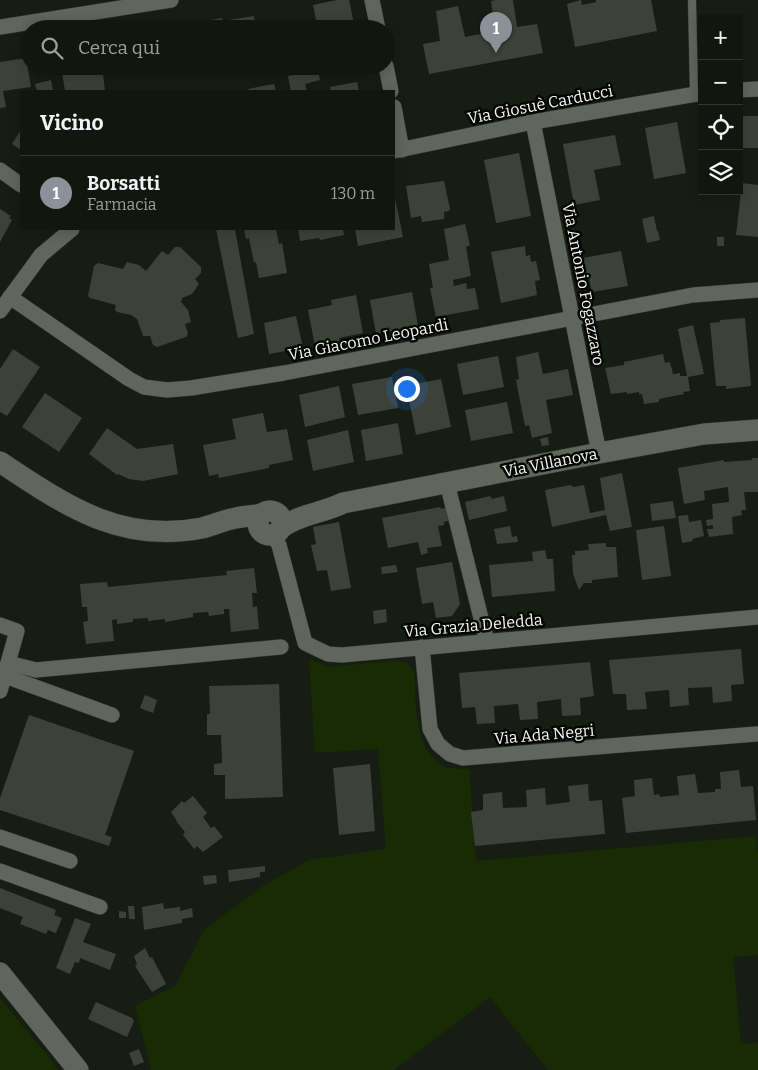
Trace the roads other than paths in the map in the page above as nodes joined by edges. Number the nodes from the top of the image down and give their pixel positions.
1 (171, 0) edge
2 (372, 0) edge
3 (692, 0) edge
4 (39, 20) edge
5 (376, 20) edge
6 (20, 23) edge
7 (0, 26) edge
8 (388, 75) edge
9 (758, 89) edge
10 (391, 90) edge
11 (743, 90) edge
12 (698, 94) edge
13 (395, 118) edge
14 (533, 122) junction
15 (398, 150) edge
16 (0, 170) edge
17 (20, 184) edge
18 (71, 230) edge
19 (758, 290) edge
20 (10, 297) junction
21 (0, 311) edge
22 (573, 318) junction
23 (758, 430) edge
24 (599, 453) junction
25 (0, 462) edge
26 (447, 483) junction
27 (271, 524) junction
28 (758, 617) edge
29 (0, 625) edge
30 (487, 642) junction
31 (281, 647) dead end
32 (422, 647) junction
33 (7, 669) junction
34 (0, 691) edge
35 (112, 715) dead end
36 (756, 734) dead end
37 (0, 837) edge
38 (70, 861) dead end
39 (0, 871) edge
40 (100, 907) dead end
41 (0, 973) edge
42 (78, 1070) edge

1 - 4 street
2 - 5 street
3 - 12 lane, Via Giosuè Carducci
6 - 7 street
8 - 10 street
9 - 11 street
12 - 14 street, Via Giosuè Carducci
13 - 15 street
14 - 15 street, Via Giosuè Carducci
14 - 22 street, Via Antonio Fogazzaro
16 - 17 street
18 - 20 street
19 - 22 street, Via Giacomo Leopardi
20 - 21 street
20 - 22 street, Via Giacomo Leopardi
22 - 24 street, Via Antonio Fogazzaro
23 - 24 street, Via Villanova
24 - 26 street, Via Villanova
25 - 27 street, Via Villanova
26 - 27 street, Via Villanova
26 - 30 street
27 - 32 street, Via Grazia Deledda
28 - 30 street, Via Grazia Deledda
29 - 33 street
30 - 32 street, Via Grazia Deledda
31 - 33 street
32 - 36 street, Via Ada Negri
33 - 34 street
33 - 35 street
37 - 38 street
39 - 40 street
41 - 42 street

